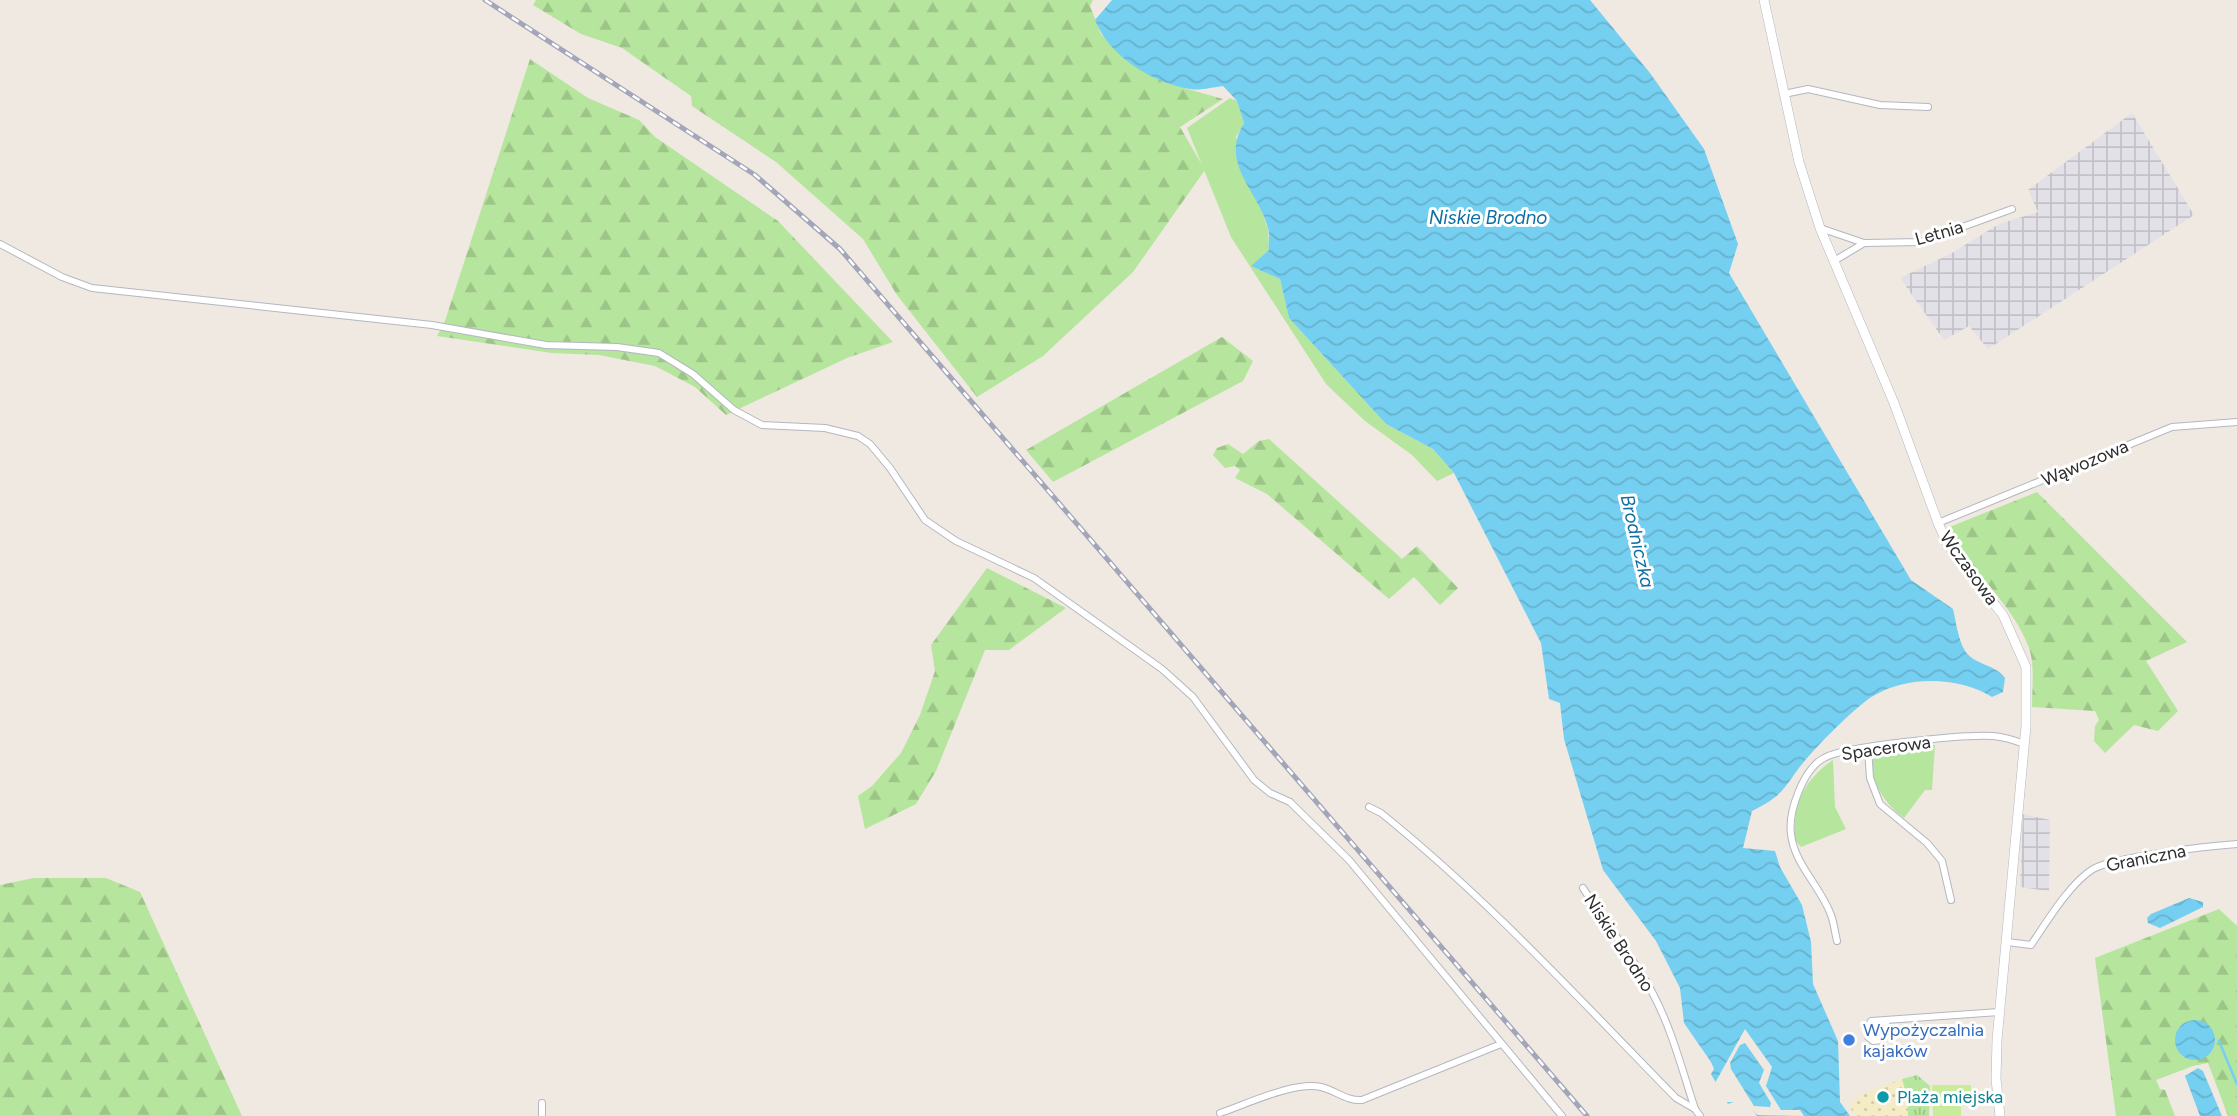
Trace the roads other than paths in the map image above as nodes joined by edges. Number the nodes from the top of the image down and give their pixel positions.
1 (1764, 0) edge
2 (1784, 94) junction
3 (1928, 107) dead end
4 (2012, 209) dead end
5 (1820, 228) junction
6 (1864, 243) junction
7 (0, 244) edge
8 (1834, 261) junction
9 (2237, 422) edge
10 (1938, 523) junction
11 (2024, 744) junction
12 (1868, 748) junction
13 (1370, 807) dead end
14 (2237, 844) edge
15 (1583, 888) dead end
16 (1951, 900) dead end
17 (1836, 941) dead end
18 (2007, 942) junction
19 (2000, 1012) junction
20 (1887, 1020) dead end
21 (1501, 1044) junction
22 (542, 1103) dead end
23 (1695, 1110) junction
24 (1220, 1113) dead end
25 (542, 1116) edge
26 (1562, 1116) edge
27 (1700, 1116) edge
28 (2000, 1116) edge

1 - 2 street, Wczasowa
2 - 3 street
2 - 5 street, Wczasowa
4 - 6 street, Letnia
5 - 6 street, Letnia
5 - 8 street, Wczasowa
6 - 8 street, Letnia
7 - 21 street
8 - 10 street, Wczasowa
9 - 10 street, Wąwozowa
10 - 11 street, Wczasowa
11 - 12 street, Spacerowa
11 - 18 street, Wczasowa
12 - 16 street
12 - 17 street, Spacerowa
13 - 23 street
14 - 18 street, Graniczna
15 - 23 street, Niskie Brodno
18 - 19 street, Wczasowa
19 - 20 street
19 - 28 street, Wczasowa
21 - 24 street
21 - 26 street
22 - 25 street
23 - 27 street, Niskie Brodno

